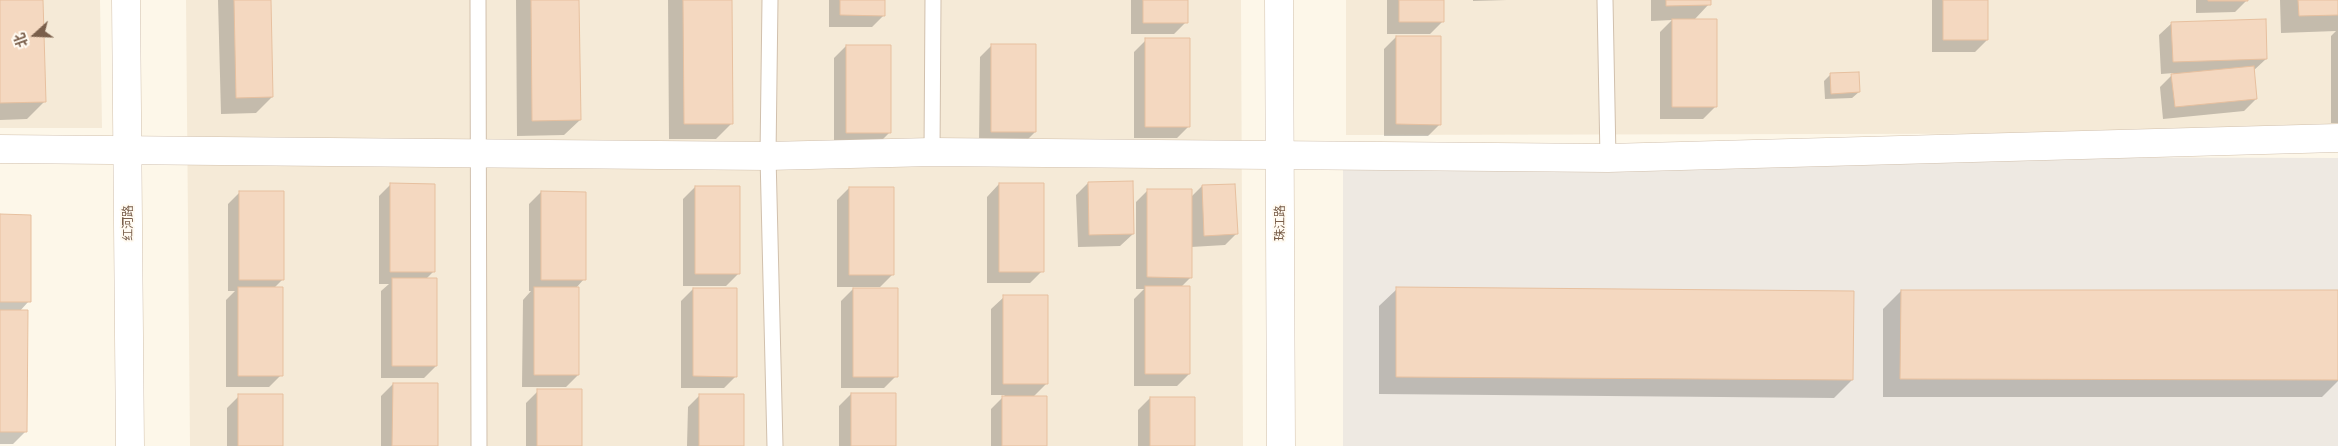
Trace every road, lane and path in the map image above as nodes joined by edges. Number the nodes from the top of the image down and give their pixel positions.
1 (126, 0) edge
2 (478, 0) edge
3 (770, 0) edge
4 (933, 0) edge
5 (1279, 0) edge
6 (1604, 0) edge
7 (2338, 138) edge
8 (0, 149) edge
9 (128, 149) junction
10 (932, 152) junction
11 (480, 154) junction
12 (768, 156) junction
13 (1280, 156) junction
14 (1608, 158) junction
15 (130, 446) edge
16 (480, 446) edge
17 (775, 446) edge
18 (1281, 446) edge

1 - 9 street, 红河路
2 - 11 lane
3 - 12 lane
4 - 10 lane
5 - 13 street, 珠江路
6 - 14 lane
7 - 14 street
8 - 9 street
9 - 11 street
9 - 15 street, 红河路
10 - 12 street
10 - 13 street
11 - 12 street
11 - 16 lane
12 - 17 lane
13 - 14 street
13 - 18 street, 珠江路

